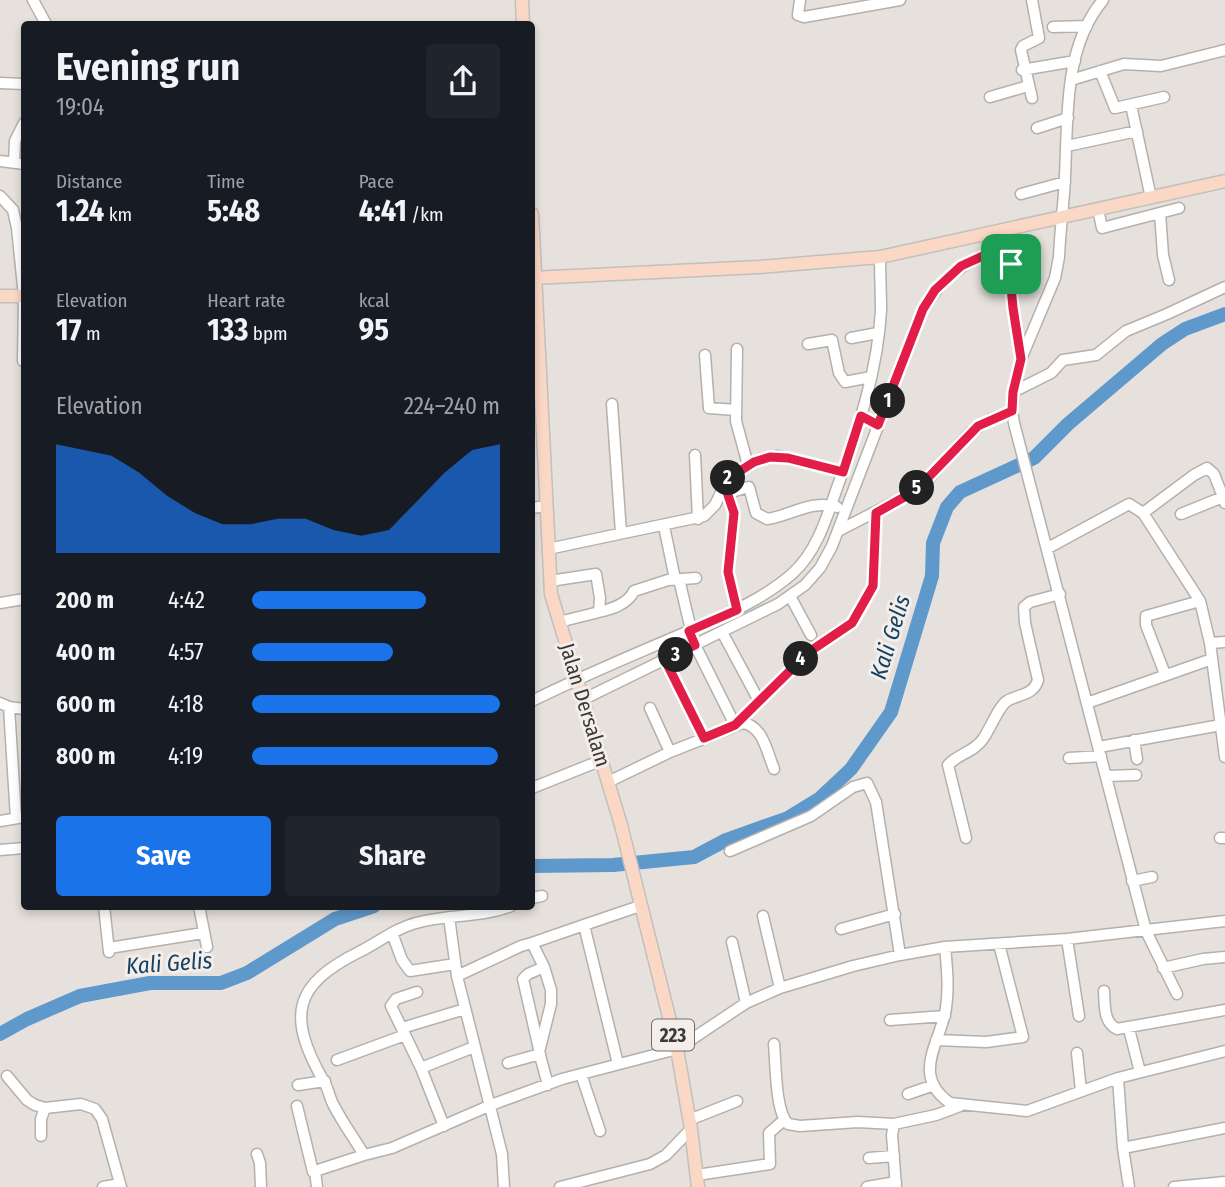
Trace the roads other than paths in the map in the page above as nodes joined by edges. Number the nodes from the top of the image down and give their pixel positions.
1 (33, 0) edge
2 (522, 0) edge
3 (800, 0) edge
4 (900, 0) edge
5 (1032, 0) edge
6 (1103, 0) edge
7 (44, 21) edge
8 (523, 21) edge
9 (1087, 26) junction
10 (1052, 27) dead end
11 (1225, 51) edge
12 (1075, 61) junction
13 (1024, 69) junction
14 (1100, 71) junction
15 (1071, 80) junction
16 (0, 83) edge
17 (21, 84) edge
18 (1028, 86) junction
19 (990, 97) dead end
20 (1164, 97) dead end
21 (1032, 98) dead end
22 (1131, 106) junction
23 (1068, 118) junction
24 (1037, 128) dead end
25 (21, 129) edge
26 (1137, 131) junction
27 (1067, 146) junction
28 (0, 161) edge
29 (19, 163) edge
30 (1225, 181) edge
31 (1065, 182) junction
32 (1021, 194) dead end
33 (0, 196) edge
34 (1151, 198) junction
35 (19, 208) edge
36 (1180, 208) dead end
37 (1098, 209) junction
38 (1160, 213) junction
39 (1063, 217) junction
40 (1004, 230) junction
41 (1007, 245) junction
42 (880, 257) junction
43 (21, 262) edge
44 (535, 278) edge
45 (1169, 280) dead end
46 (1225, 287) edge
47 (0, 296) edge
48 (21, 296) edge
49 (535, 330) edge
50 (878, 334) junction
51 (851, 338) dead end
52 (808, 344) dead end
53 (737, 349) dead end
54 (705, 355) dead end
55 (1021, 359) junction
56 (871, 377) junction
57 (1013, 392) junction
58 (612, 404) dead end
59 (736, 410) junction
60 (1012, 411) junction
61 (871, 421) junction
62 (695, 455) dead end
63 (748, 466) junction
64 (843, 472) junction
65 (1222, 484) edge
66 (726, 488) junction
67 (1224, 500) edge
68 (546, 506) junction
69 (839, 507) junction
70 (535, 508) edge
71 (876, 513) junction
72 (1143, 513) junction
73 (1181, 514) dead end
74 (698, 519) junction
75 (664, 526) junction
76 (838, 531) junction
77 (621, 533) junction
78 (548, 548) junction
79 (1048, 548) junction
80 (696, 578) dead end
81 (677, 579) junction
82 (550, 581) junction
83 (780, 584) junction
84 (1059, 594) junction
85 (789, 597) junction
86 (21, 600) edge
87 (1200, 601) junction
88 (0, 603) edge
89 (737, 610) junction
90 (599, 612) junction
91 (559, 622) junction
92 (690, 630) junction
93 (722, 632) junction
94 (811, 635) dead end
95 (1225, 642) edge
96 (1210, 643) junction
97 (695, 645) junction
98 (661, 653) junction
99 (1212, 659) junction
100 (1165, 674) junction
101 (578, 680) junction
102 (583, 697) junction
103 (535, 700) edge
104 (759, 701) junction
105 (1087, 703) junction
106 (5, 705) edge
107 (650, 708) dead end
108 (735, 725) junction
109 (1223, 730) edge
110 (704, 738) junction
111 (1134, 740) junction
112 (670, 752) junction
113 (1100, 752) junction
114 (1225, 756) edge
115 (1069, 758) dead end
116 (1137, 759) dead end
117 (602, 760) junction
118 (774, 769) dead end
119 (1136, 775) dead end
120 (1106, 776) junction
121 (608, 782) junction
122 (535, 787) edge
123 (20, 818) edge
124 (0, 821) edge
125 (966, 838) dead end
126 (21, 848) edge
127 (0, 850) edge
128 (730, 851) dead end
129 (1152, 877) dead end
130 (1132, 881) junction
131 (640, 906) junction
132 (104, 910) edge
133 (200, 910) edge
134 (498, 910) edge
135 (895, 914) junction
136 (764, 916) dead end
137 (449, 917) junction
138 (1225, 921) edge
139 (584, 925) junction
140 (841, 929) dead end
141 (1146, 931) junction
142 (203, 933) junction
143 (392, 933) junction
144 (1067, 939) junction
145 (732, 942) dead end
146 (532, 943) junction
147 (999, 944) junction
148 (207, 947) dead end
149 (945, 947) junction
150 (900, 954) junction
151 (1225, 957) edge
152 (544, 967) junction
153 (1163, 968) junction
154 (456, 970) junction
155 (780, 988) junction
156 (1104, 991) dead end
157 (417, 992) dead end
158 (1177, 994) dead end
159 (746, 1003) junction
160 (465, 1009) junction
161 (1225, 1010) edge
162 (945, 1016) junction
163 (1079, 1016) dead end
164 (890, 1020) dead end
165 (1129, 1028) junction
166 (403, 1032) junction
167 (936, 1040) junction
168 (774, 1044) dead end
169 (474, 1047) junction
170 (677, 1049) junction
171 (1225, 1051) edge
172 (540, 1053) junction
173 (1077, 1053) dead end
174 (337, 1060) dead end
175 (509, 1063) dead end
176 (618, 1064) junction
177 (421, 1068) junction
178 (1140, 1072) junction
179 (581, 1074) junction
180 (7, 1076) dead end
181 (1118, 1078) junction
182 (324, 1081) junction
183 (299, 1085) dead end
184 (548, 1085) junction
185 (934, 1085) junction
186 (1081, 1091) junction
187 (908, 1094) dead end
188 (737, 1101) dead end
189 (491, 1105) junction
190 (297, 1106) dead end
191 (960, 1106) junction
192 (45, 1108) junction
193 (784, 1120) junction
194 (690, 1124) junction
195 (894, 1124) junction
196 (443, 1126) junction
197 (1225, 1128) edge
198 (600, 1131) dead end
199 (41, 1136) dead end
200 (1123, 1148) junction
201 (257, 1154) dead end
202 (364, 1155) junction
203 (894, 1156) junction
204 (869, 1158) dead end
205 (313, 1172) junction
206 (697, 1181) edge
207 (1225, 1182) edge
208 (896, 1184) edge
209 (120, 1185) edge
210 (103, 1187) edge
211 (261, 1187) edge
212 (317, 1187) edge
213 (504, 1187) edge
214 (560, 1187) edge
215 (867, 1187) edge
216 (1129, 1187) edge
217 (1174, 1187) edge

1 - 7 street
2 - 8 main road
3 - 4 street
5 - 13 street
6 - 9 street
9 - 10 street
9 - 12 street
11 - 14 street
12 - 13 street
12 - 15 street
13 - 18 street
14 - 15 street
14 - 22 street
15 - 23 street
16 - 17 street
18 - 19 street
18 - 21 street
20 - 22 street
22 - 26 street
23 - 24 street
23 - 27 street
25 - 29 street
26 - 27 street
26 - 34 street
27 - 31 street
28 - 29 street
30 - 34 main road
31 - 32 street
31 - 39 street
33 - 35 street
34 - 37 main road
35 - 43 street
36 - 38 street
37 - 38 street
37 - 39 main road
38 - 45 street
39 - 40 main road
39 - 55 street
40 - 41 street
40 - 42 main road
41 - 55 street
41 - 61 street
42 - 44 main road
42 - 50 street
46 - 57 street
47 - 48 main road
49 - 68 main road, Jalan Dersalam / 223
50 - 51 street
50 - 56 street
52 - 56 street
53 - 59 street
54 - 59 street
55 - 57 street
56 - 61 street
57 - 60 street
58 - 77 street
59 - 63 street
60 - 71 street
60 - 79 street
61 - 64 street
61 - 69 street
62 - 74 street
63 - 64 street
63 - 66 street
64 - 69 street
65 - 67 street
65 - 72 street
66 - 69 street
66 - 74 street
66 - 89 street
67 - 73 street
68 - 70 street
68 - 78 main road, Jalan Dersalam / 223
69 - 76 street
69 - 83 street
71 - 76 street
71 - 104 street
72 - 79 street
72 - 87 street
74 - 75 street
75 - 77 street
75 - 81 street
76 - 85 street
77 - 78 street
78 - 82 main road, Jalan Dersalam / 223
79 - 84 street
80 - 81 street
81 - 90 street
81 - 92 street
82 - 90 street
82 - 91 main road, Jalan Dersalam / 223
83 - 85 street
83 - 89 street
84 - 105 street
84 - 125 street
85 - 93 street
85 - 94 street
86 - 88 street
87 - 96 street
87 - 100 street
89 - 92 street
90 - 91 street
91 - 101 main road, Jalan Dersalam / 223
92 - 97 street
92 - 98 street
93 - 97 street
93 - 104 street
95 - 96 street
96 - 99 street
97 - 98 street
97 - 108 street
98 - 101 street
98 - 102 street
98 - 110 street
99 - 100 street
99 - 109 street
100 - 105 street
101 - 102 main road, Jalan Dersalam / 223
101 - 103 street
102 - 117 main road, Jalan Dersalam / 223
104 - 108 street
105 - 113 street
106 - 123 street
107 - 112 street
108 - 110 street
108 - 118 street
109 - 111 street
109 - 114 street
110 - 112 street
111 - 113 street
111 - 116 street
112 - 121 street
113 - 115 street
113 - 120 street
117 - 121 main road, Jalan Dersalam / 223
117 - 122 street
119 - 120 street
120 - 130 street
121 - 131 main road, Jalan Dersalam / 223
123 - 124 street
126 - 127 street
128 - 135 street
129 - 130 street
130 - 141 street
131 - 139 street
131 - 170 main road, Jalan Dersalam / 223
132 - 142 street
133 - 142 street
134 - 137 street
135 - 140 street
135 - 150 street
136 - 155 street
137 - 143 street
137 - 154 street
138 - 141 street
139 - 146 street
139 - 176 street
141 - 144 street
141 - 153 street
142 - 148 street
143 - 154 street
143 - 182 street
144 - 147 street
144 - 163 street
145 - 159 street
146 - 152 street
146 - 154 street
147 - 149 street
147 - 167 street
149 - 150 street
149 - 162 street
150 - 155 street
151 - 153 street
152 - 172 street
152 - 172 street
153 - 158 street
154 - 160 street
155 - 159 street
156 - 165 street
157 - 166 street
159 - 170 street
160 - 166 street
160 - 169 street
161 - 165 street
162 - 164 street
162 - 167 street
165 - 178 street
166 - 174 street
166 - 177 street
167 - 185 street
168 - 193 street
169 - 177 street
169 - 189 street
170 - 176 street
170 - 194 main road, Jalan Dersalam / 223
171 - 178 street
172 - 175 street
172 - 184 street
173 - 186 street
176 - 179 street
177 - 196 street
178 - 181 street
179 - 184 street
179 - 198 street
180 - 192 street
181 - 186 street
181 - 200 street
182 - 183 street
182 - 202 street
184 - 189 street
185 - 187 street
185 - 191 street
186 - 191 street
188 - 194 street
189 - 196 street
189 - 213 street
190 - 205 street
191 - 195 street
192 - 199 street
192 - 209 street
193 - 195 street
193 - 206 street
194 - 206 main road, Jalan Dersalam / 223
194 - 214 street
195 - 203 street
196 - 202 street
197 - 200 street
200 - 216 street
201 - 211 street
202 - 205 street
203 - 204 street
203 - 208 street
205 - 212 street
207 - 217 street
208 - 215 street
209 - 210 street

